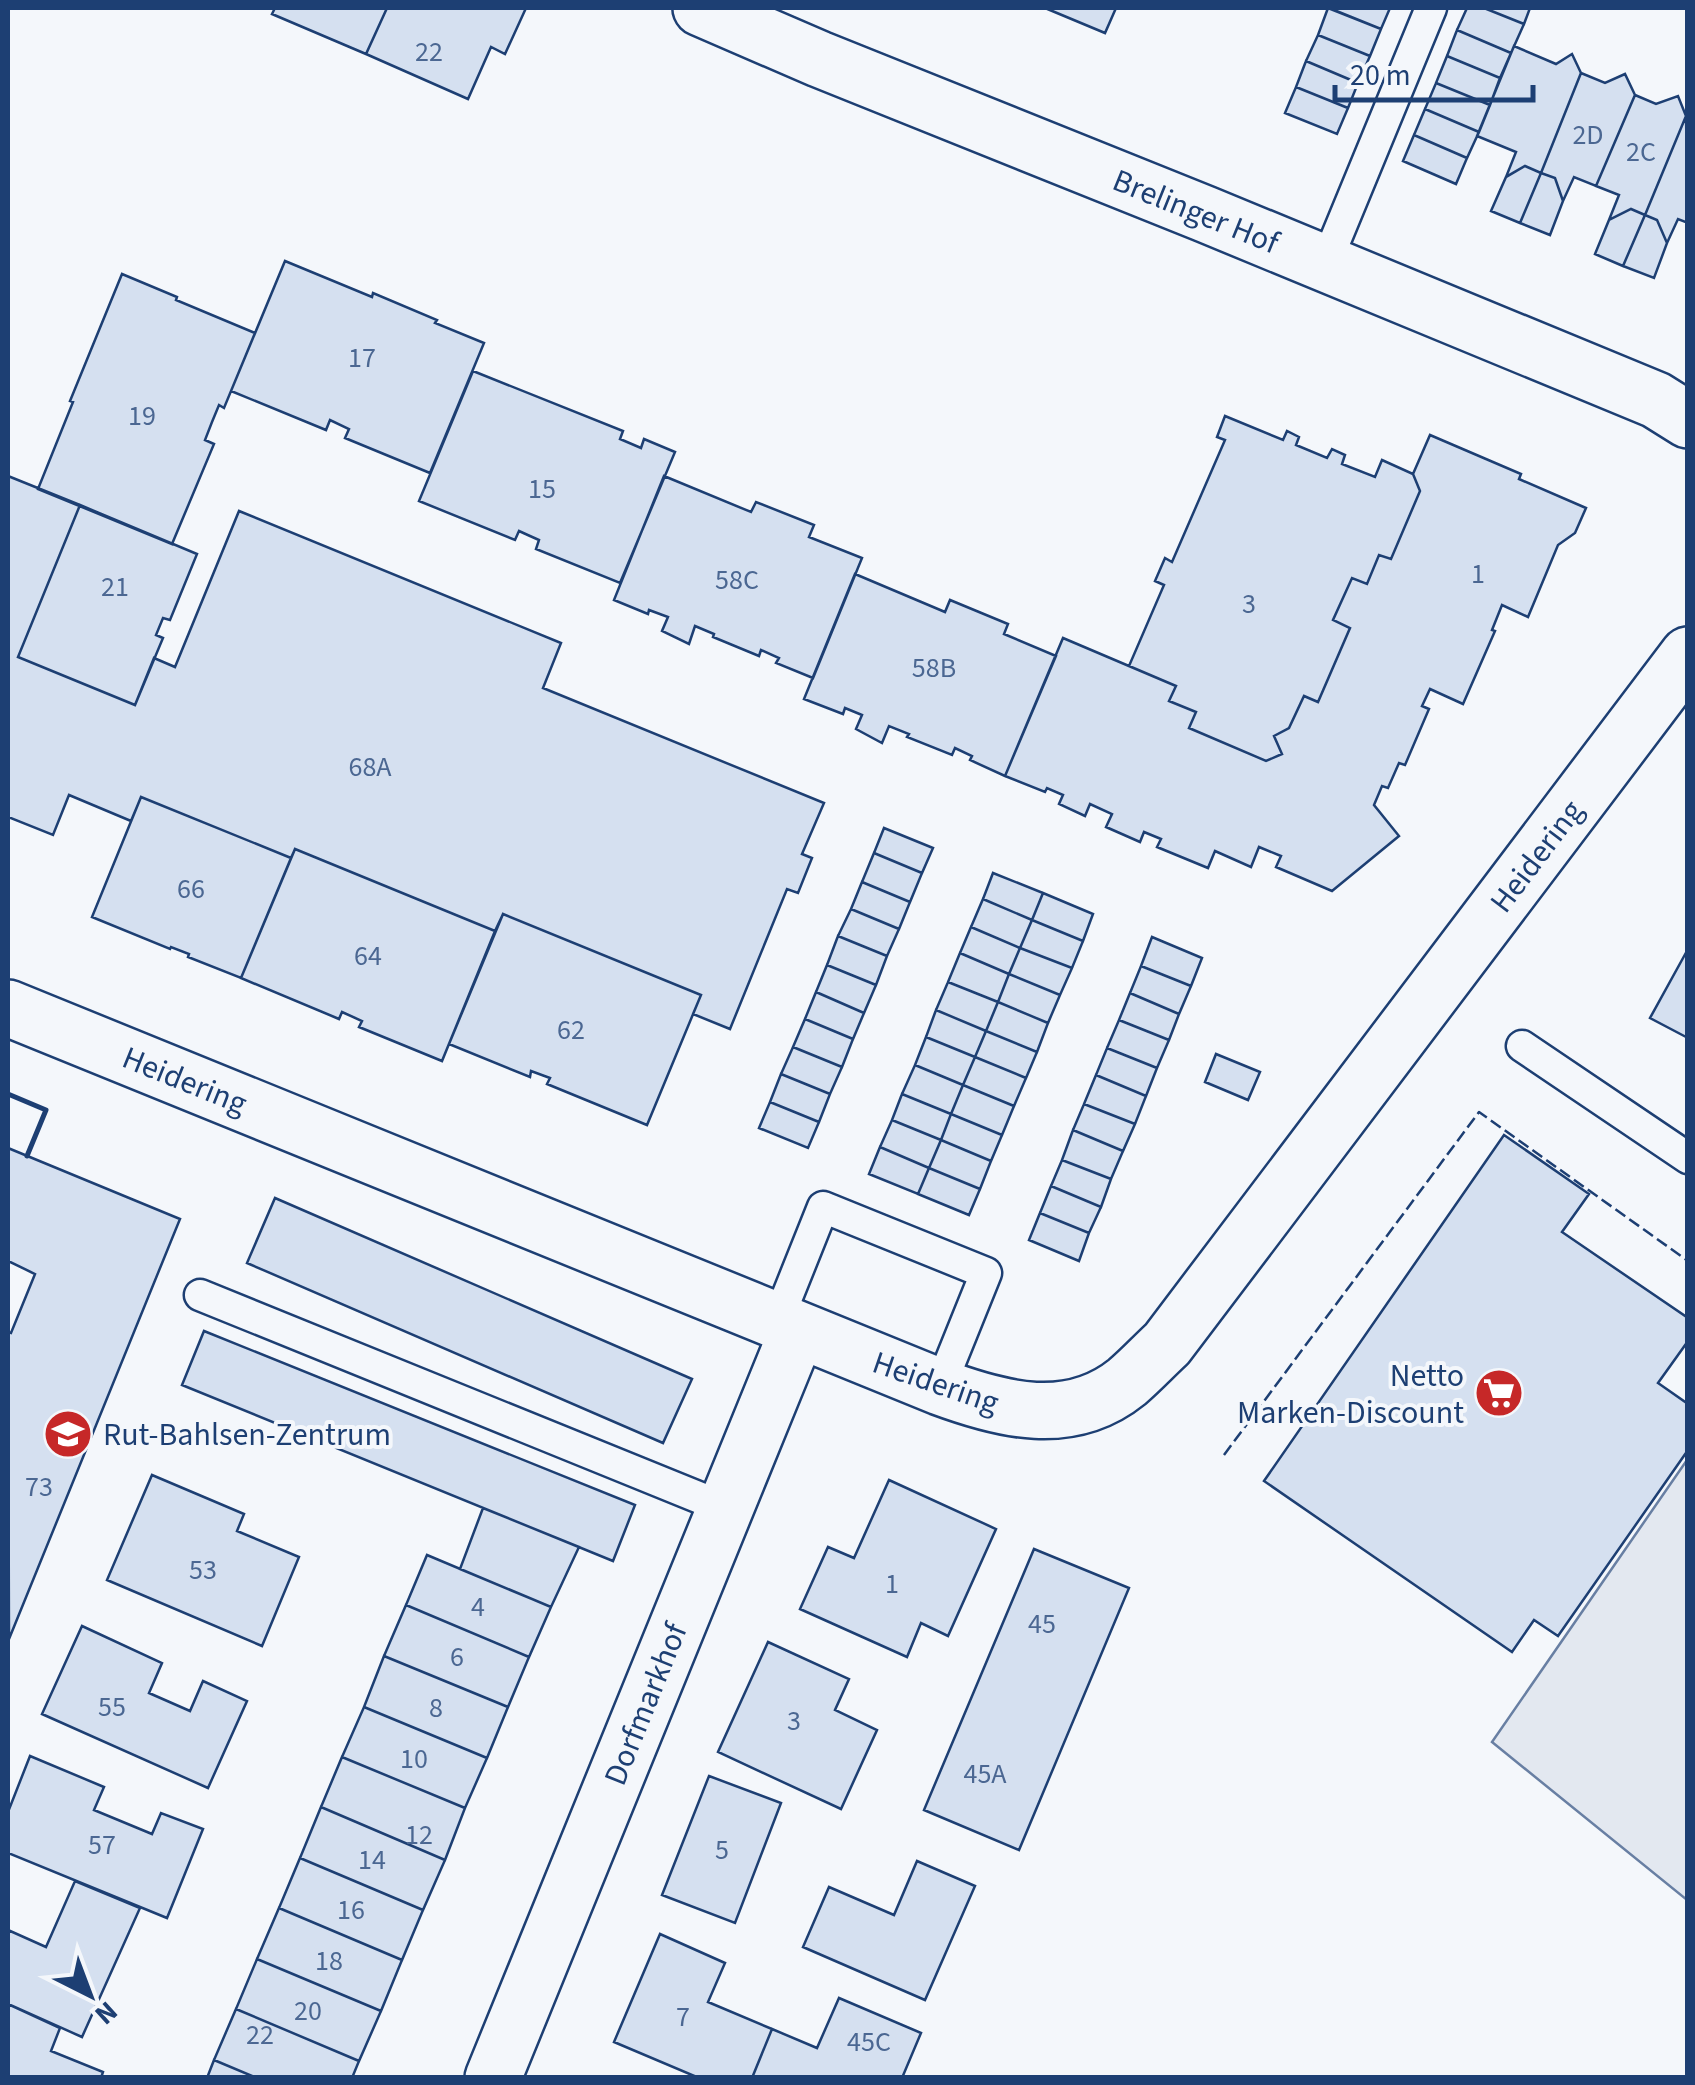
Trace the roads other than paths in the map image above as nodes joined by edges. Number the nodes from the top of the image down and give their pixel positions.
1 (701, 8) edge
2 (1432, 8) edge
3 (1326, 265) junction
4 (1688, 420) edge
5 (1688, 655) edge
6 (8, 1008) edge
7 (1522, 1046) dead end
8 (1688, 1158) edge
9 (200, 1294) dead end
10 (787, 1326) junction
11 (940, 1387) junction
12 (725, 1508) junction
13 (493, 2078) edge

1 - 3 street, Brelinger Hof
2 - 3 lane
3 - 4 street, Brelinger Hof
5 - 11 street, Heidering
6 - 10 street, Heidering
7 - 8 lane
9 - 12 lane
10 - 11 street, Heidering
10 - 11 lane
10 - 12 street, Dorfmarkhof
12 - 13 street, Dorfmarkhof

